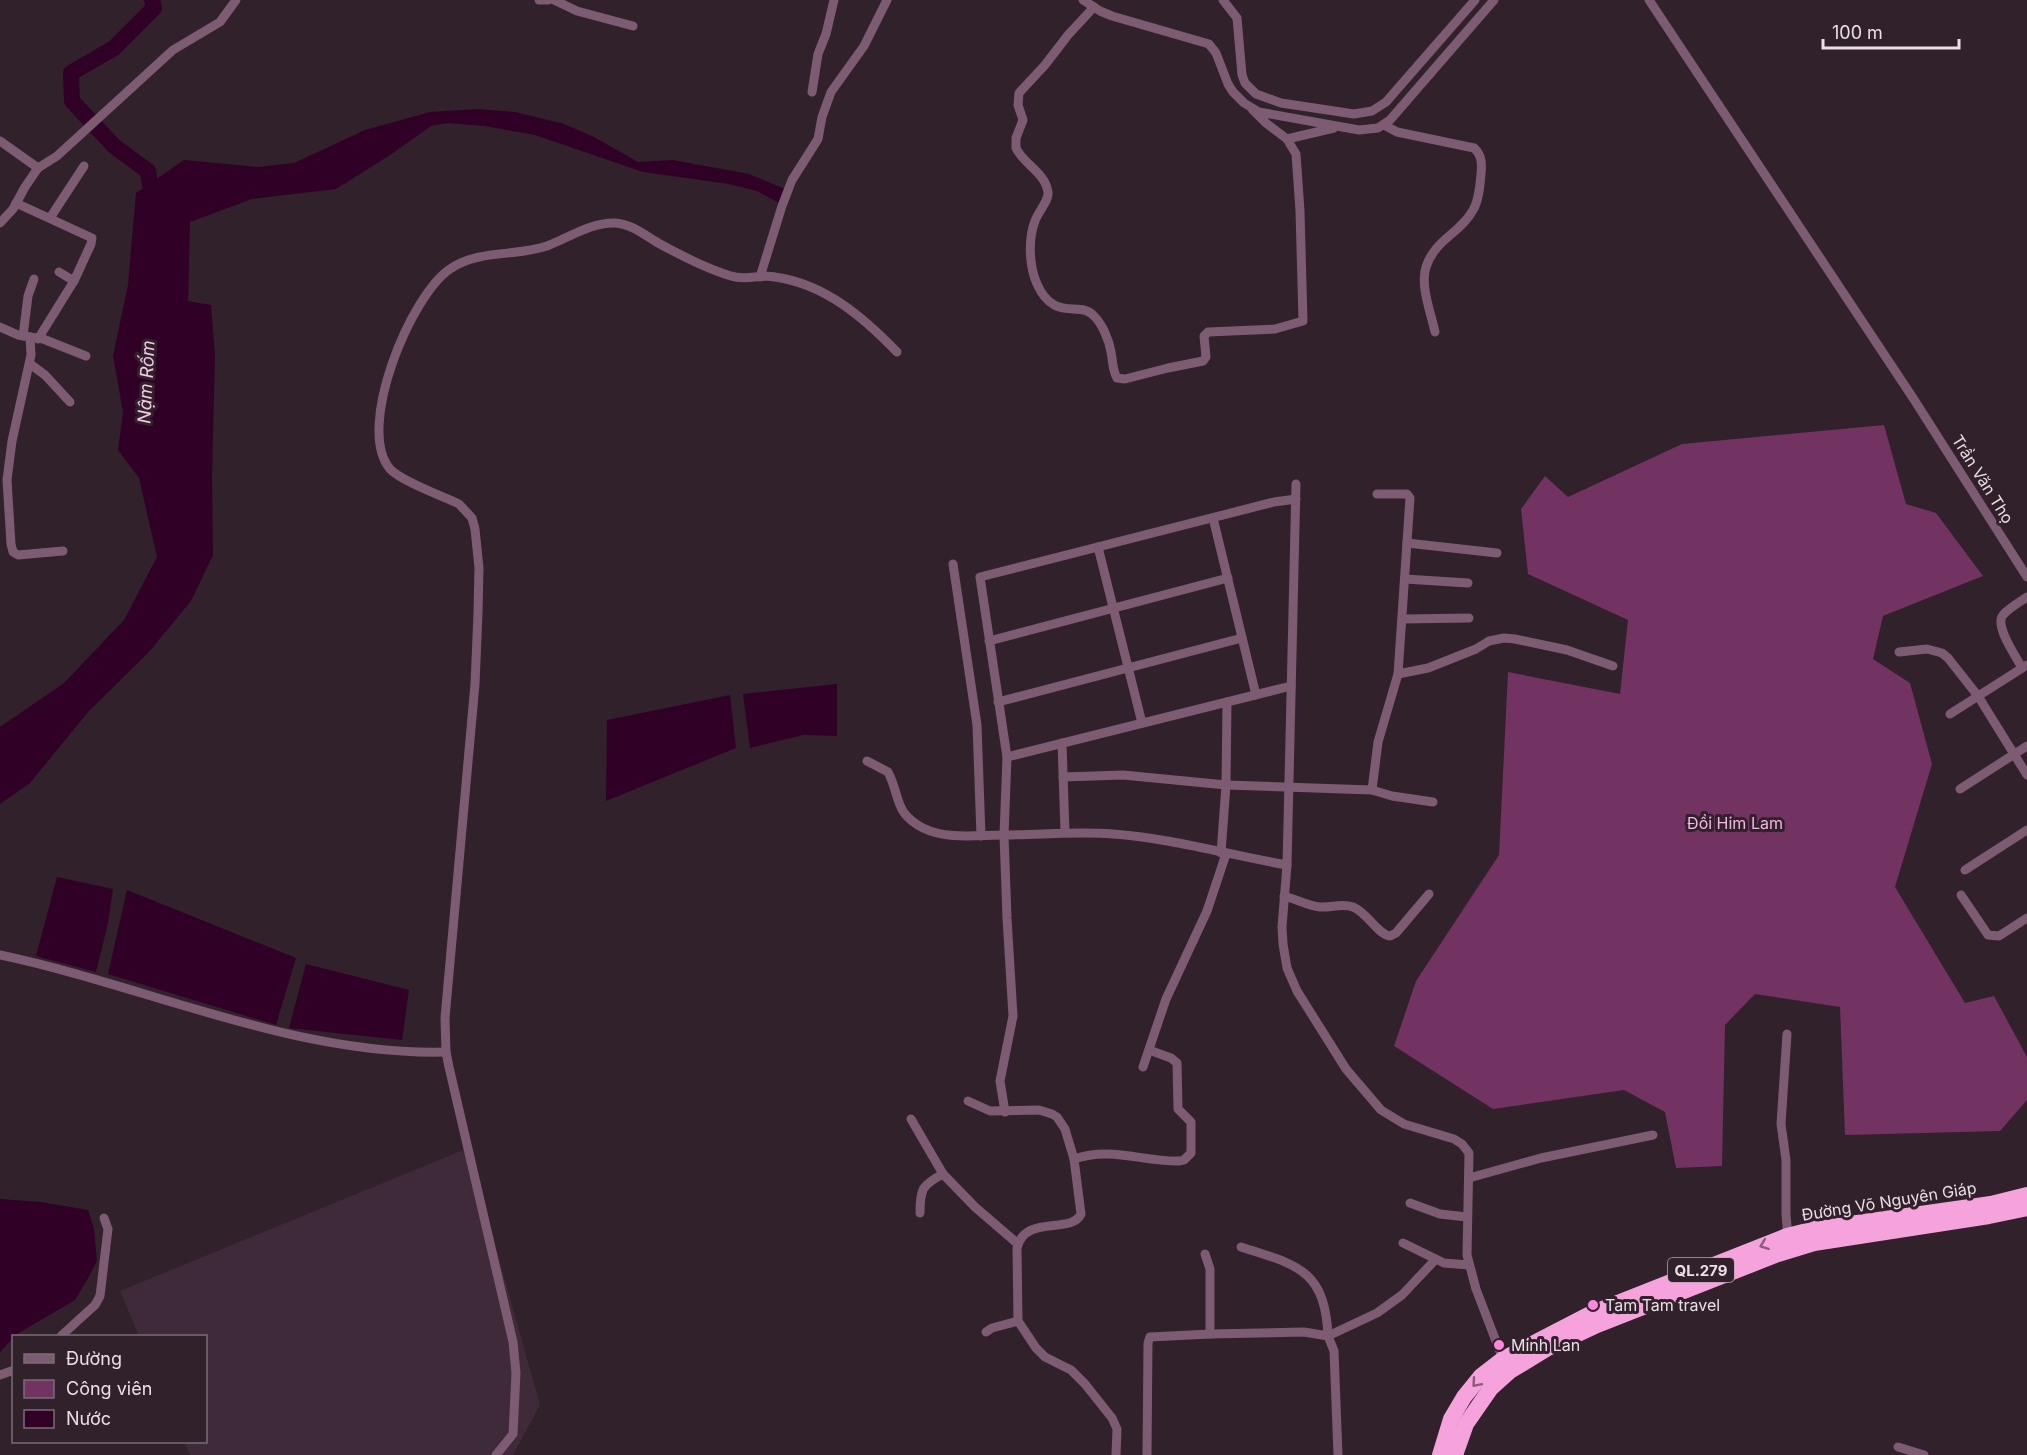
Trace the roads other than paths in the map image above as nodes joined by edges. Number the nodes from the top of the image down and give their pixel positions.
1 (236, 0) edge
2 (539, 0) edge
3 (548, 0) edge
4 (554, 0) edge
5 (834, 0) edge
6 (886, 0) edge
7 (1083, 0) edge
8 (1223, 0) edge
9 (1475, 0) edge
10 (1494, 0) edge
11 (1648, 0) edge
12 (1094, 7) junction
13 (633, 26) dead end
14 (1231, 64) junction
15 (812, 92) dead end
16 (1252, 108) junction
17 (1384, 125) junction
18 (1338, 127) junction
19 (1287, 139) junction
20 (0, 141) edge
21 (84, 166) dead end
22 (38, 168) junction
23 (16, 203) junction
24 (50, 218) junction
25 (1, 219) edge
26 (59, 272) dead end
27 (760, 277) junction
28 (34, 279) dead end
29 (74, 281) junction
30 (0, 327) edge
31 (1435, 332) dead end
32 (31, 337) junction
33 (897, 352) dead end
34 (86, 356) dead end
35 (30, 364) junction
36 (70, 402) dead end
37 (10, 455) junction
38 (0, 459) edge
39 (1296, 484) dead end
40 (1377, 494) dead end
41 (1296, 499) junction
42 (1213, 518) junction
43 (1407, 543) junction
44 (1098, 547) junction
45 (63, 551) dead end
46 (1497, 553) dead end
47 (953, 564) dead end
48 (2027, 577) edge
49 (1228, 578) junction
50 (1405, 579) junction
51 (1468, 583) dead end
52 (2027, 597) edge
53 (1112, 608) junction
54 (1469, 618) dead end
55 (1403, 619) junction
56 (1242, 638) junction
57 (989, 641) junction
58 (1899, 652) dead end
59 (1612, 666) dead end
60 (2025, 666) edge
61 (1128, 669) junction
62 (1398, 674) junction
63 (1291, 686) junction
64 (1256, 695) junction
65 (1978, 696) junction
66 (998, 702) junction
67 (1227, 702) junction
68 (1950, 714) dead end
69 (1142, 723) junction
70 (1062, 743) junction
71 (2027, 746) edge
72 (2013, 754) junction
73 (1007, 757) junction
74 (867, 761) dead end
75 (2027, 775) edge
76 (1063, 777) junction
77 (1226, 785) junction
78 (1288, 788) junction
79 (1960, 789) dead end
80 (1372, 790) junction
81 (1433, 802) dead end
82 (2027, 830) edge
83 (1065, 832) junction
84 (1004, 835) junction
85 (981, 836) junction
86 (1224, 853) junction
87 (1287, 865) junction
88 (1965, 870) dead end
89 (1429, 894) dead end
90 (1961, 895) dead end
91 (1284, 896) junction
92 (2027, 918) edge
93 (0, 955) edge
94 (1787, 1034) dead end
95 (1149, 1050) junction
96 (446, 1052) junction
97 (1143, 1067) dead end
98 (968, 1101) dead end
99 (1005, 1112) junction
100 (910, 1119) dead end
101 (1653, 1135) dead end
102 (1074, 1159) junction
103 (943, 1174) junction
104 (1469, 1178) junction
105 (2027, 1195) edge
106 (1410, 1203) dead end
107 (2027, 1208) edge
108 (920, 1213) dead end
109 (1467, 1217) junction
110 (104, 1218) dead end
111 (1403, 1243) dead end
112 (1788, 1243) junction
113 (1018, 1244) junction
114 (1241, 1247) dead end
115 (1205, 1254) dead end
116 (1435, 1260) junction
117 (1469, 1265) junction
118 (1018, 1321) junction
119 (986, 1332) dead end
120 (1210, 1334) junction
121 (62, 1335) edge
122 (1328, 1336) junction
123 (1506, 1365) junction
124 (1898, 1447) dead end
125 (504, 1451) edge
126 (496, 1455) edge
127 (1116, 1455) edge
128 (1147, 1455) edge
129 (1338, 1455) edge
130 (1440, 1455) edge
131 (1455, 1455) edge
132 (1924, 1455) edge

1 - 22 street
2 - 3 street
4 - 13 street
5 - 15 street
6 - 27 street
7 - 12 street
8 - 14 street
9 - 14 street
10 - 17 street
11 - 48 street, Trần Văn Thọ
12 - 14 street
12 - 19 street
14 - 16 street
16 - 18 street
16 - 19 street
17 - 18 street
17 - 31 street
18 - 19 street
20 - 22 street
21 - 24 street
22 - 23 street
23 - 24 street
23 - 25 street
24 - 29 street
26 - 29 street
27 - 33 street
27 - 96 street
28 - 32 street
29 - 32 street
30 - 32 street
32 - 34 street
32 - 35 street
35 - 36 street
35 - 37 street
37 - 38 street
37 - 45 street
39 - 41 street
40 - 43 street
41 - 42 street
41 - 63 street
42 - 44 street
42 - 49 street
43 - 46 street
43 - 50 street
44 - 53 street
44 - 57 street
47 - 85 street
49 - 53 street
49 - 56 street
50 - 51 street
50 - 55 street
52 - 60 street
53 - 57 street
53 - 61 street
54 - 55 street
55 - 62 street
56 - 61 street
56 - 64 street
57 - 66 street
58 - 65 street
59 - 62 street
60 - 65 street
61 - 66 street
61 - 69 street
62 - 80 street
63 - 64 street
63 - 78 street
64 - 67 street
65 - 68 street
65 - 72 street
66 - 73 street
67 - 69 street
67 - 77 street
69 - 70 street
70 - 73 street
70 - 76 street
71 - 72 street
72 - 75 street
72 - 79 street
73 - 84 street
74 - 85 street
76 - 77 street
76 - 83 street
77 - 78 street
77 - 86 street
78 - 80 street
78 - 87 street
80 - 81 street
82 - 88 street
83 - 84 street
83 - 86 street
84 - 85 street
84 - 99 street
86 - 87 street
86 - 95 street
87 - 91 street
89 - 91 street
90 - 92 street
91 - 104 street
93 - 96 street
94 - 112 street
95 - 97 street
95 - 102 street
96 - 125 street
98 - 99 street
99 - 102 street
100 - 103 street
101 - 104 street
102 - 113 street
103 - 108 street
103 - 113 street
104 - 109 street
105 - 112 highway, Đường Võ Nguyên Giáp / QL.279
106 - 109 street
107 - 112 highway, Đường Võ Nguyên Giáp / QL.279
109 - 117 street
110 - 121 street
111 - 116 street
112 - 123 highway, Đường Võ Nguyên Giáp / QL.279
113 - 118 street
114 - 122 street
115 - 120 street
116 - 117 street
116 - 122 street
117 - 123 street
118 - 119 street
118 - 127 street
120 - 122 street
120 - 128 street
122 - 129 street
123 -> 130 highway, Đường Võ Nguyên Giáp / QL.279
123 - 131 highway, Đường Võ Nguyên Giáp / QL.279
124 - 132 street
125 - 126 street

